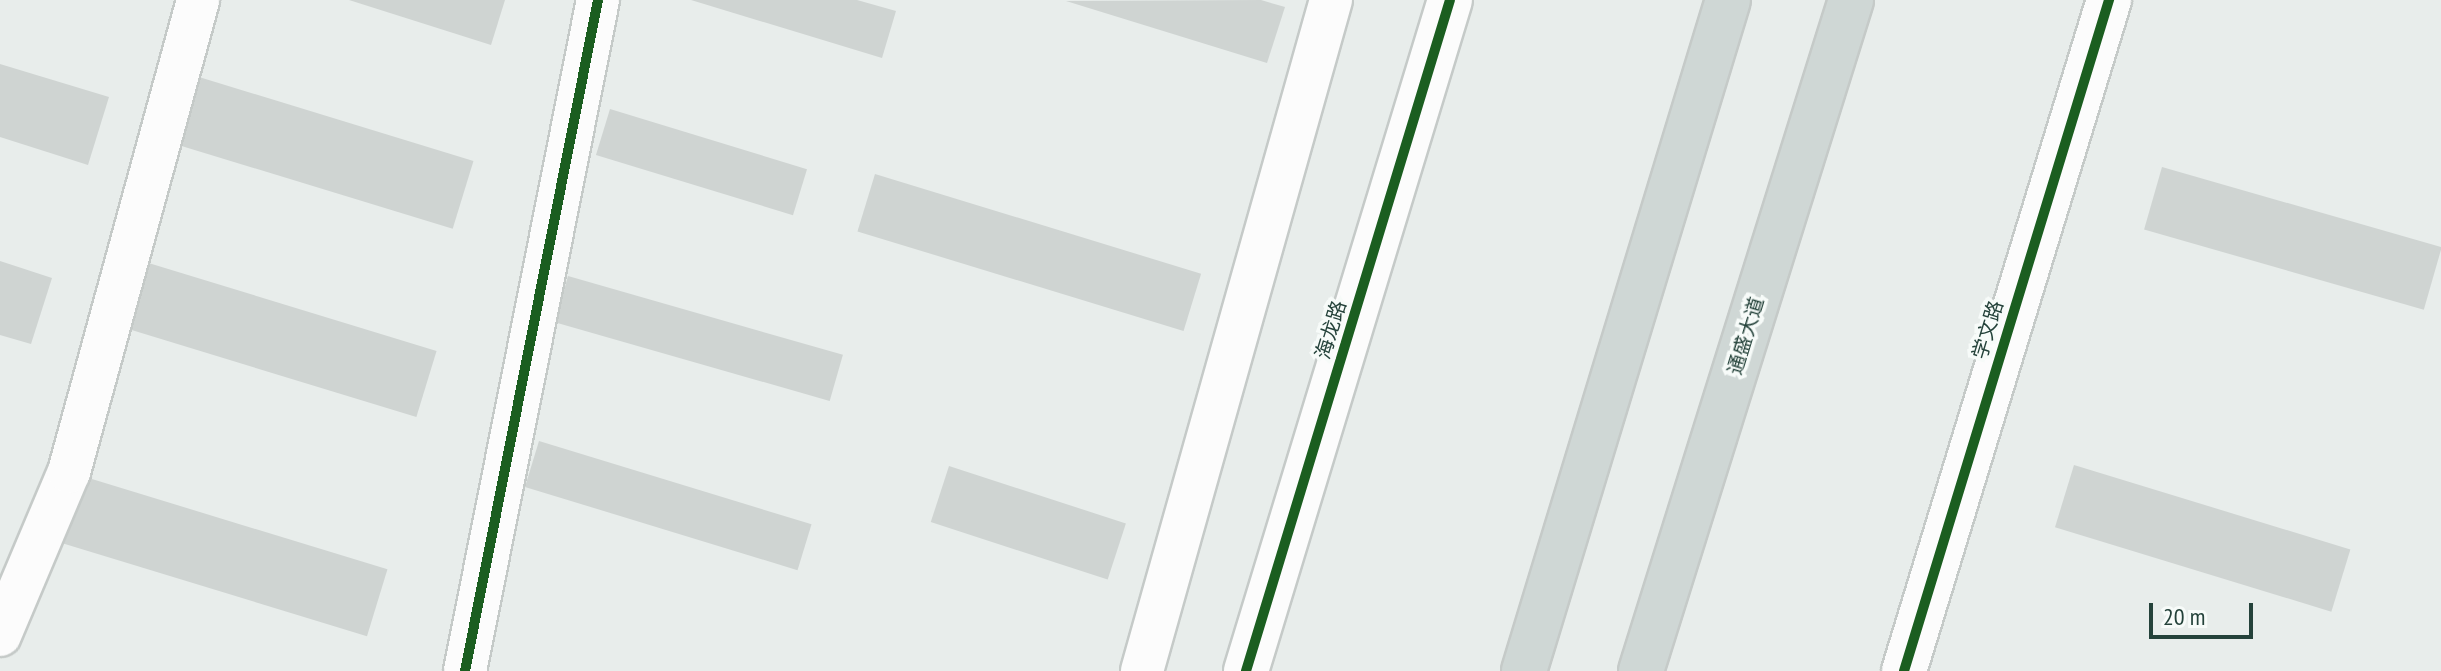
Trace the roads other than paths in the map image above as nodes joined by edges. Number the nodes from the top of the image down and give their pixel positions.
1 (198, 0) edge
2 (598, 0) edge
3 (1331, 0) edge
4 (1450, 0) edge
5 (1728, 0) edge
6 (1851, 0) edge
7 (2109, 0) edge
8 (0, 635) edge
9 (465, 671) edge
10 (1142, 671) edge
11 (1246, 671) edge
12 (1524, 671) edge
13 (1641, 671) edge
14 (1904, 671) edge

1 - 8 street
2 - 9 street
3 - 10 street
4 - 11 street, 海龙路
5 - 12 main road
6 - 13 main road, 通盛大道
7 - 14 street, 学文路

